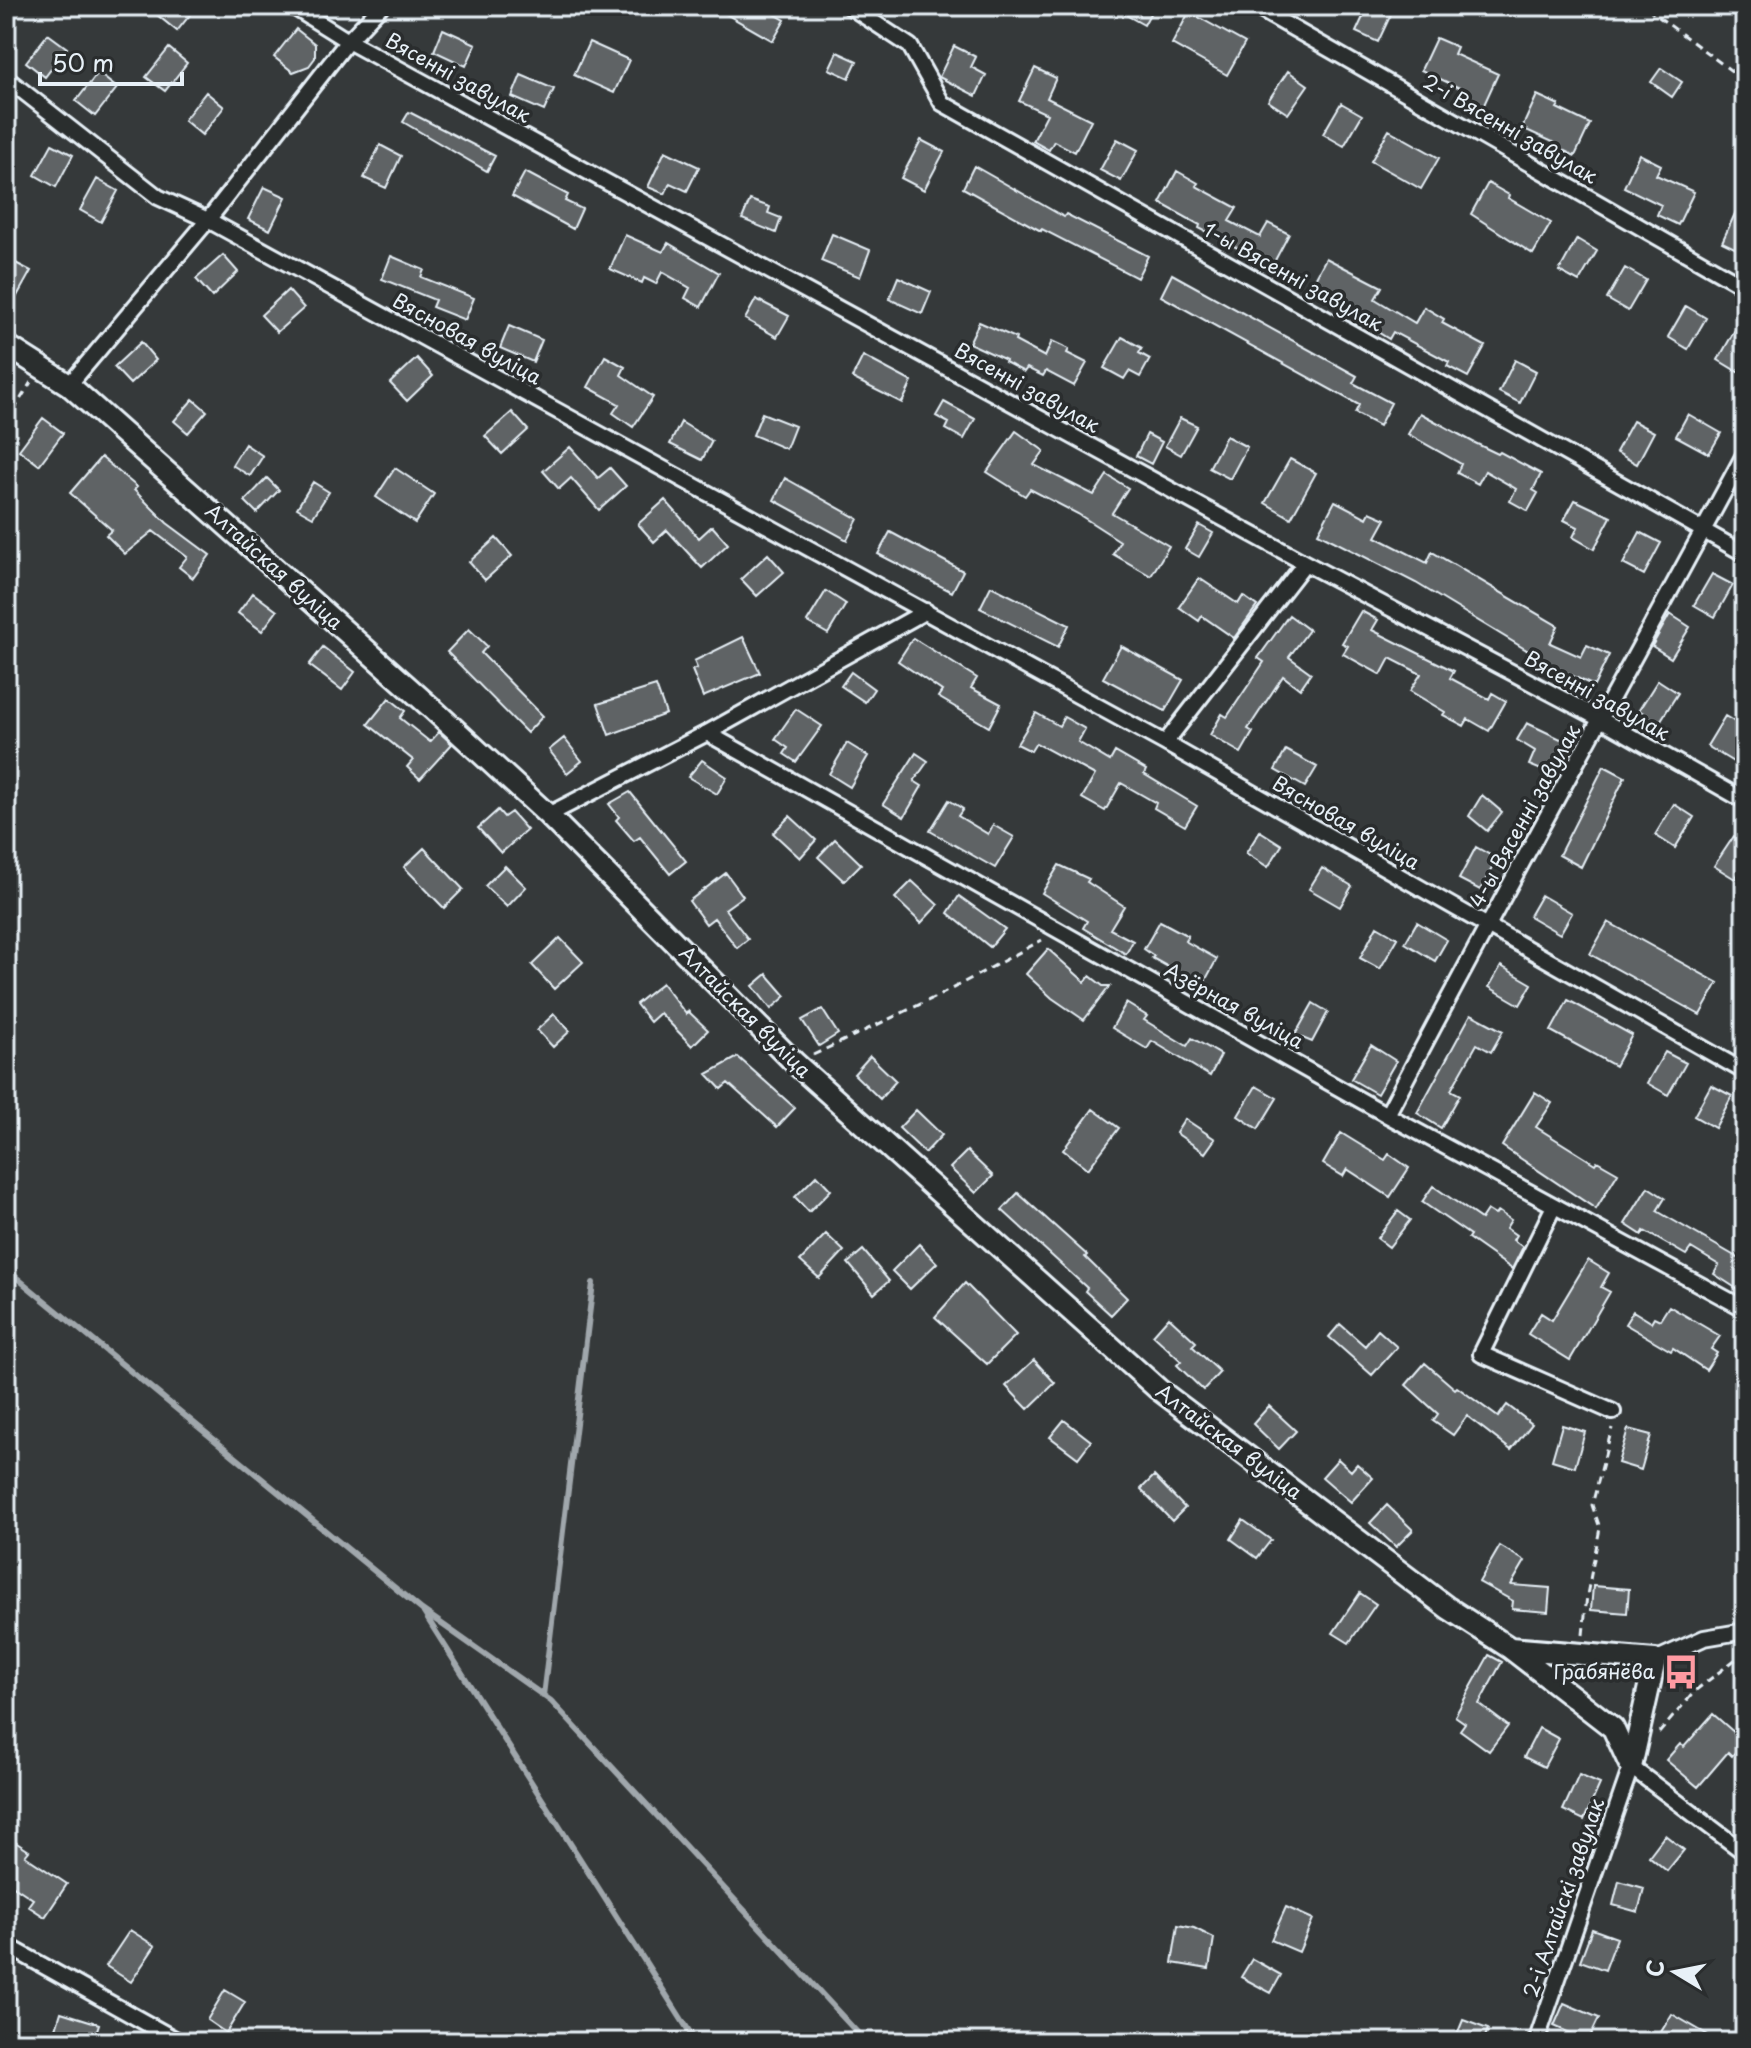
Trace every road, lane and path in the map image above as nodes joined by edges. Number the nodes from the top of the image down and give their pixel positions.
1 (292, 6) edge
2 (381, 6) edge
3 (849, 6) edge
4 (1254, 6) edge
5 (1652, 6) edge
6 (348, 41) junction
7 (6, 78) edge
8 (1745, 81) edge
9 (208, 220) junction
10 (1745, 287) edge
11 (6, 345) edge
12 (40, 367) junction
13 (69, 385) junction
14 (6, 423) edge
15 (1745, 453) edge
16 (1704, 531) junction
17 (1745, 554) edge
18 (1305, 563) junction
19 (926, 611) junction
20 (1602, 720) junction
21 (707, 733) junction
22 (1165, 743) junction
23 (1745, 801) edge
24 (548, 815) junction
25 (1486, 926) junction
26 (1058, 931) junction
27 (795, 1063) junction
28 (1745, 1072) edge
29 (1387, 1115) junction
30 (1554, 1206) junction
31 (1745, 1309) edge
32 (1613, 1412) joint
33 (1745, 1631) edge
34 (1510, 1648) junction
35 (1745, 1652) edge
36 (1582, 1654) junction
37 (1655, 1660) junction
38 (1659, 1734) dead end
39 (1631, 1767) junction
40 (1745, 1853) edge
41 (6, 1945) edge
42 (180, 2042) edge
43 (1536, 2042) edge

1 - 6 street, Вясенні завулак
2 - 6 street
3 - 16 street, 1-ы Вясенні завулак
4 - 10 street, 2-і Вясенні завулак
5 - 8 path
6 - 9 street
6 - 18 street, Вясенні завулак
7 - 9 street, Вясновая вуліца
9 - 13 street
9 - 19 street, Вясновая вуліца
11 - 12 main road, Алтайская вуліца
12 - 13 main road, Алтайская вуліца
12 - 14 path
13 - 24 main road, Алтайская вуліца
15 - 16 street, 4-ы Вясенні завулак
16 - 17 street, 1-ы Вясенні завулак
16 - 20 street, 4-ы Вясенні завулак
18 - 20 street, Вясенні завулак
18 - 22 street
19 - 21 street
19 - 22 street, Вясновая вуліца
20 - 23 street, Вясенні завулак
20 - 25 street, 4-ы Вясенні завулак
21 - 24 street
21 - 26 street, Азёрная вуліца
22 - 25 street, Вясновая вуліца
24 - 27 main road, Алтайская вуліца
25 - 28 street, Вясновая вуліца
25 - 29 street, 4-ы Вясенні завулак
26 - 27 path
26 - 29 street, Азёрная вуліца
27 - 34 main road, Алтайская вуліца
29 - 30 street, Азёрная вуліца
30 - 31 street, Азёрная вуліца
30 - 32 street
32 - 36 path
33 - 37 street, Алтайская вуліца
34 - 36 main road, Алтайская вуліца
34 - 39 main road, Алтайская вуліца
35 - 38 path
36 - 37 main road, Алтайская вуліца
37 - 39 main road
39 - 40 street
39 - 43 street, 2-і Алтайскі завулак
41 - 42 street

